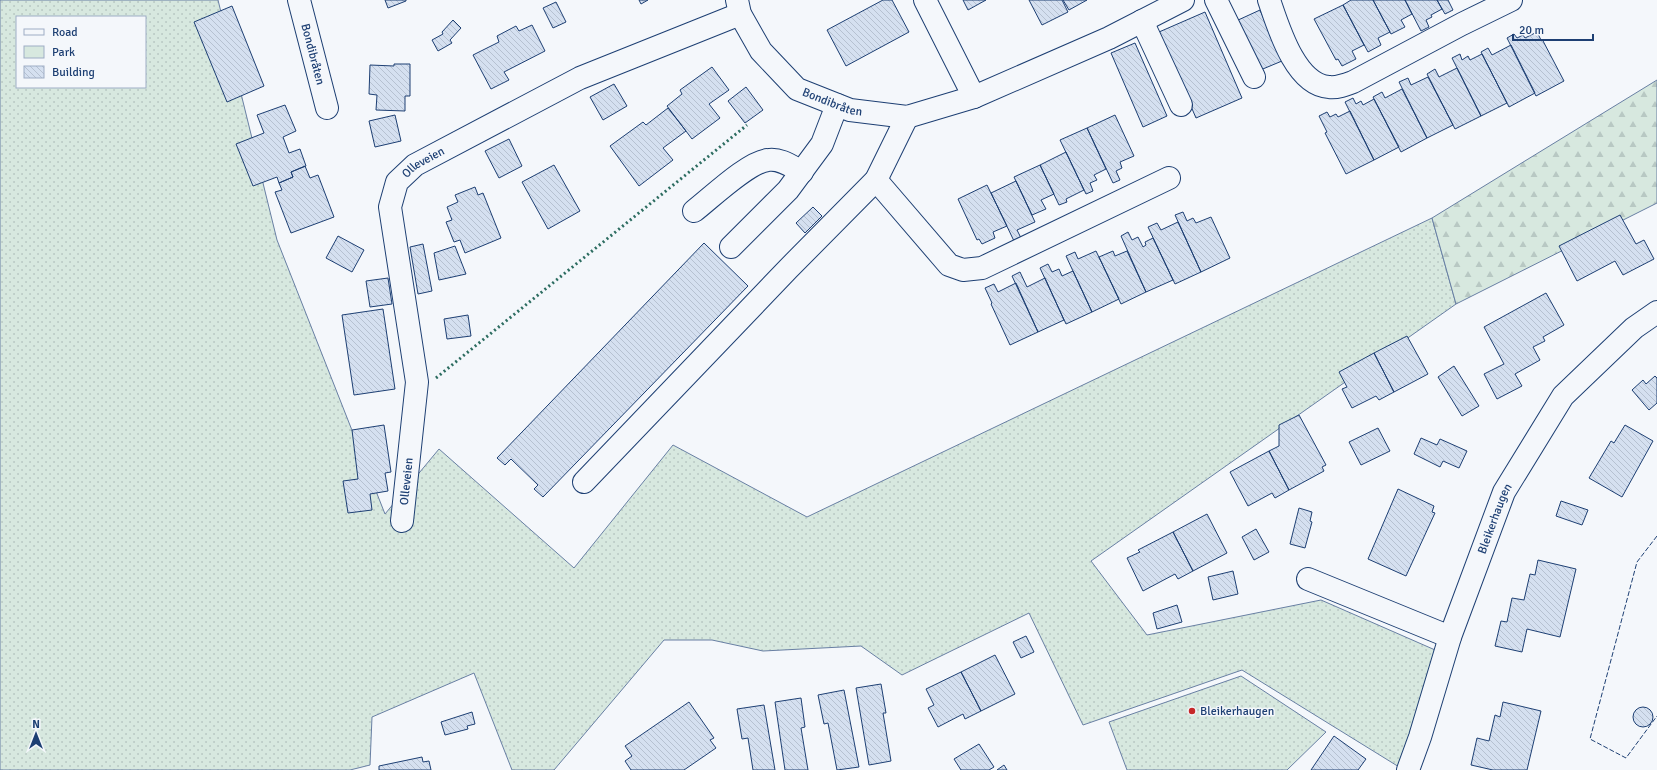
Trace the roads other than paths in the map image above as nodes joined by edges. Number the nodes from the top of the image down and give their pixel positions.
1 (299, 0) edge
2 (925, 0) edge
3 (1183, 0) edge
4 (1216, 0) edge
5 (1269, 0) edge
6 (1511, 0) edge
7 (739, 7) edge
8 (1142, 21) junction
9 (1254, 77) dead end
10 (974, 97) junction
11 (837, 105) junction
12 (1181, 105) dead end
13 (327, 108) dead end
14 (906, 117) junction
15 (802, 172) junction
16 (1169, 178) dead end
17 (876, 180) junction
18 (694, 211) dead end
19 (731, 247) dead end
20 (1657, 312) edge
21 (584, 482) dead end
22 (402, 520) dead end
23 (1308, 579) dead end
24 (1450, 637) junction
25 (1408, 770) edge

1 - 13 street, Bondibråten
2 - 10 street
3 - 8 street, Bondibråten
4 - 9 street
5 - 6 street
7 - 11 street, Bondibråten
7 - 22 street, Olleveien
8 - 10 street, Bondibråten
8 - 12 street
10 - 14 street, Bondibråten
11 - 14 street, Bondibråten
11 - 15 street
14 - 17 street
15 - 18 street
15 - 19 street
16 - 17 street
17 - 21 street
20 - 24 street, Bleikerhaugen
23 - 24 street
24 - 25 street, Bleikerhaugen

